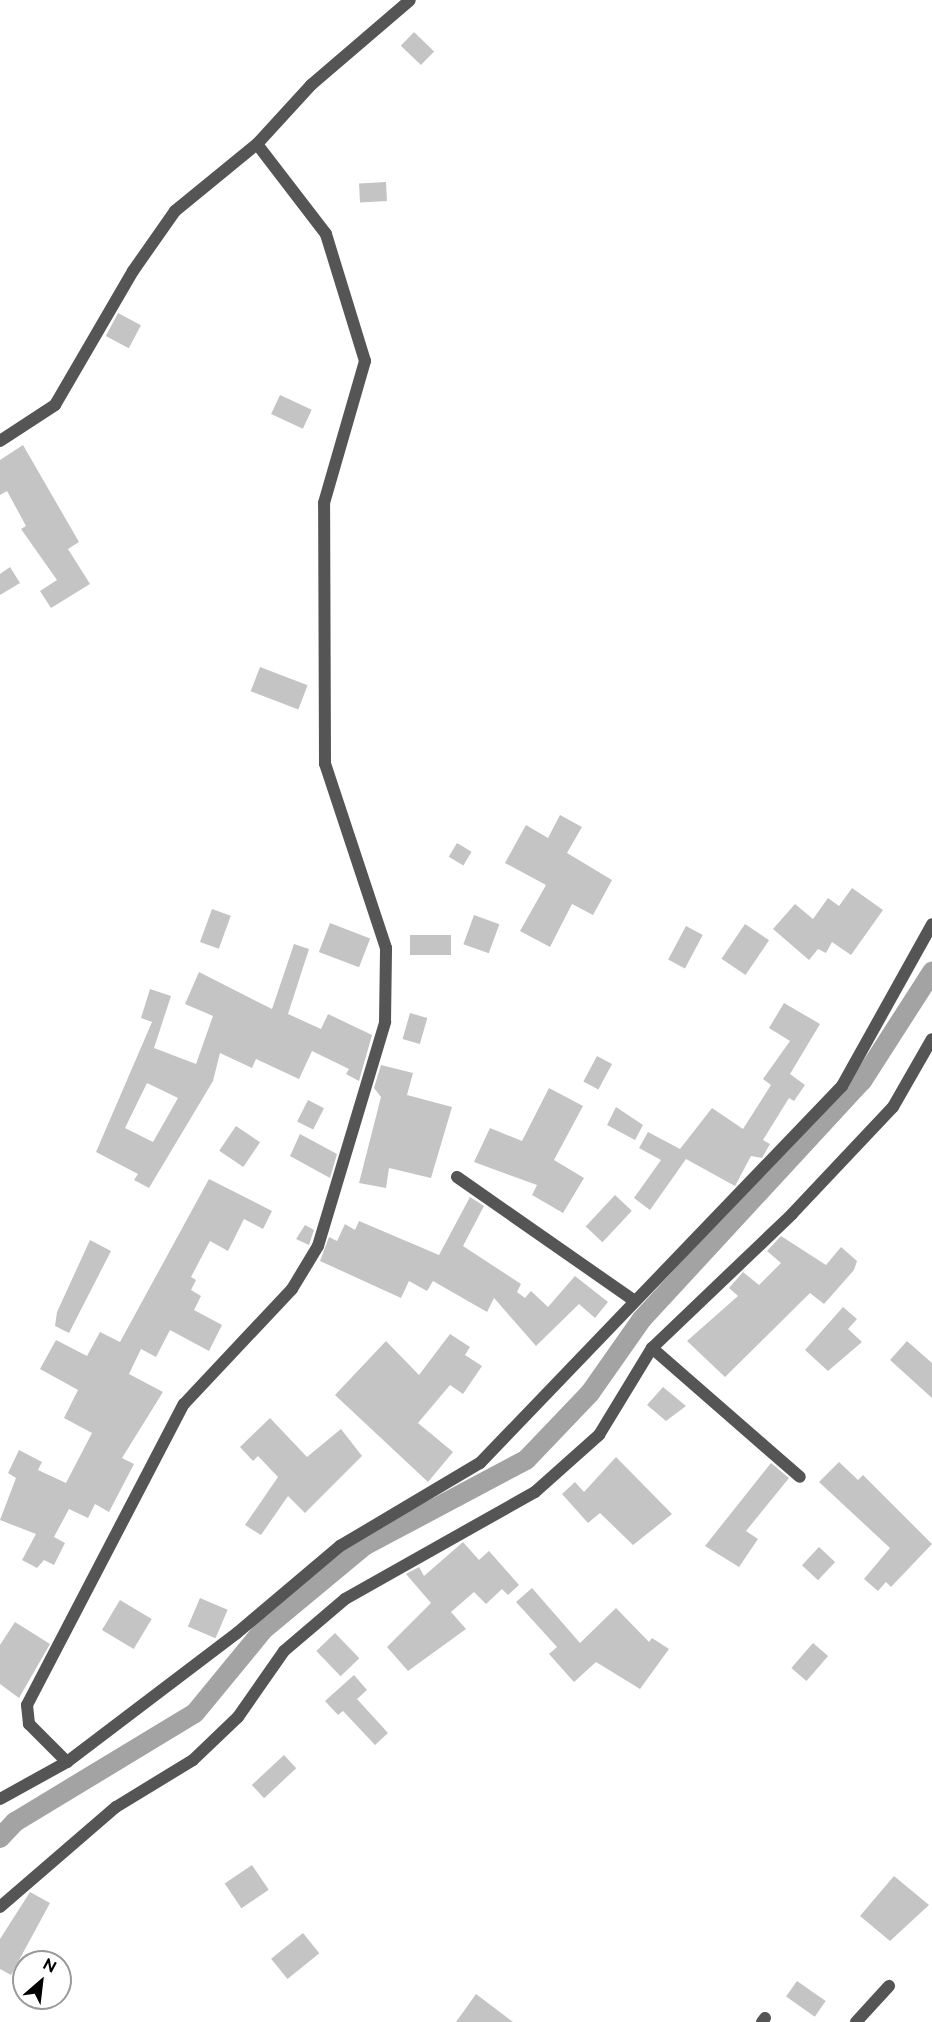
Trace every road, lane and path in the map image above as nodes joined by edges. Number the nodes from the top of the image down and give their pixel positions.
1 (410, 0) edge
2 (257, 144) junction
3 (0, 441) edge
4 (932, 924) edge
5 (932, 1040) edge
6 (457, 1178) dead end
7 (633, 1300) junction
8 (652, 1348) junction
9 (800, 1477) dead end
10 (67, 1762) junction
11 (0, 1799) edge
12 (0, 1906) edge
13 (889, 1986) dead end
14 (856, 2022) edge

1 - 2 street
2 - 3 street
2 - 10 street
4 - 7 street
5 - 8 street
6 - 7 street
7 - 10 street
8 - 9 street
8 - 12 street
10 - 11 street
13 - 14 street

